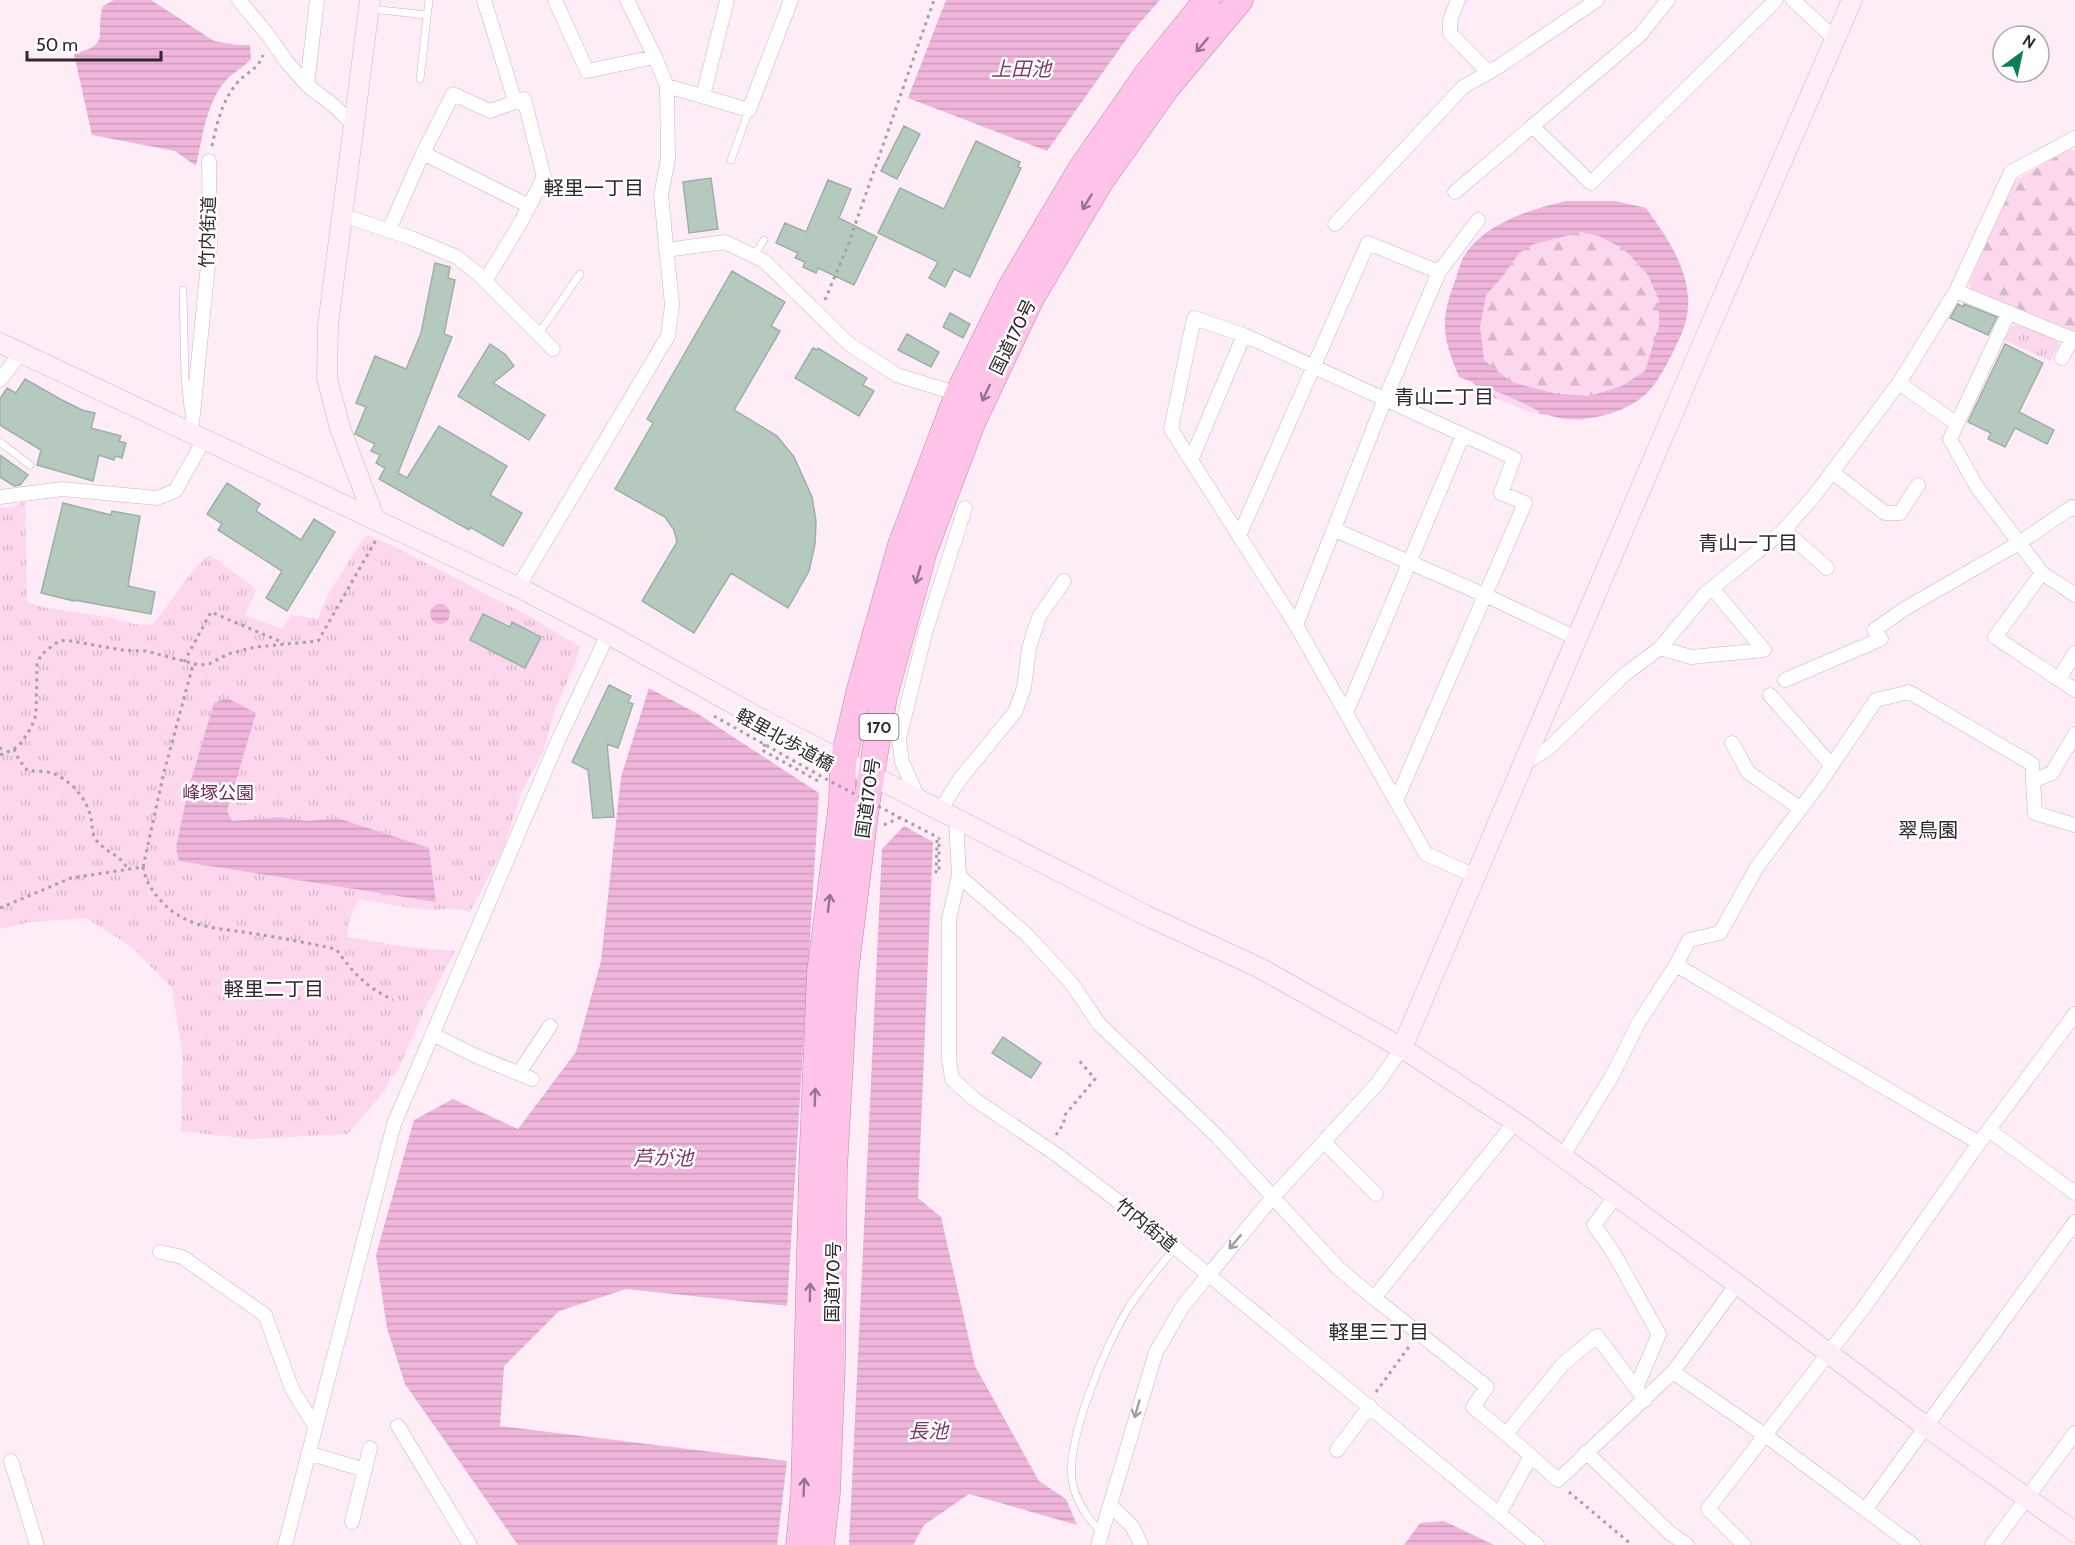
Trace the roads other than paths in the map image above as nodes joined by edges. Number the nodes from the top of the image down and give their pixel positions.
1 (238, 0) edge
2 (317, 0) edge
3 (429, 0) edge
4 (484, 0) edge
5 (555, 0) edge
6 (627, 0) edge
7 (727, 0) edge
8 (791, 0) edge
9 (1207, 0) edge
10 (1458, 0) edge
11 (1597, 0) edge
12 (1668, 0) edge
13 (1776, 0) edge
14 (1793, 0) edge
15 (1852, 0) edge
16 (1239, 2) edge
17 (369, 4) edge
18 (427, 15) junction
19 (1835, 39) junction
20 (655, 57) junction
21 (1488, 72) junction
22 (420, 79) dead end
23 (307, 85) junction
24 (667, 86) junction
25 (703, 96) junction
26 (515, 101) junction
27 (748, 110) junction
28 (353, 124) junction
29 (1532, 126) junction
30 (2075, 138) edge
31 (423, 153) junction
32 (731, 160) dead end
33 (209, 161) road end
34 (1455, 192) dead end
35 (529, 206) junction
36 (342, 215) junction
37 (1478, 220) dead end
38 (1335, 224) dead end
39 (388, 230) junction
40 (764, 240) dead end
41 (666, 250) junction
42 (754, 256) junction
43 (1439, 272) junction
44 (580, 274) dead end
45 (485, 281) junction
46 (183, 290) dead end
47 (1956, 291) junction
48 (2009, 312) junction
49 (1244, 335) junction
50 (537, 336) junction
51 (2073, 339) edge
52 (0, 343) edge
53 (553, 349) dead end
54 (21, 353) junction
55 (2062, 358) dead end
56 (1315, 366) junction
57 (0, 380) edge
58 (1899, 383) junction
59 (958, 394) junction
60 (1385, 399) junction
61 (1957, 424) junction
62 (1463, 435) junction
63 (198, 437) junction
64 (0, 442) edge
65 (1191, 460) junction
66 (30, 465) dead end
67 (1832, 472) junction
68 (1918, 485) dead end
69 (0, 497) edge
70 (965, 507) dead end
71 (2075, 509) edge
72 (376, 528) junction
73 (1335, 530) junction
74 (1784, 530) junction
75 (1239, 536) junction
76 (2019, 543) junction
77 (1410, 563) junction
78 (1827, 568) dead end
79 (2042, 573) junction
80 (1064, 581) dead end
81 (518, 587) junction
82 (1712, 588) junction
83 (2075, 594) edge
84 (1485, 595) junction
85 (1296, 625) junction
86 (608, 634) junction
87 (1576, 638) junction
88 (1660, 648) junction
89 (2075, 653) edge
90 (2059, 679) junction
91 (1785, 680) dead end
92 (2075, 690) edge
93 (1770, 695) dead end
94 (1347, 713) junction
95 (2075, 734) edge
96 (1732, 743) dead end
97 (843, 762) junction
98 (1522, 765) junction
99 (1832, 766) junction
100 (871, 776) junction
101 (2033, 781) junction
102 (920, 800) junction
103 (1396, 801) junction
104 (1801, 809) junction
105 (948, 814) junction
106 (2075, 825) edge
107 (959, 876) junction
108 (1475, 876) junction
109 (1676, 965) junction
110 (2075, 1014) edge
111 (550, 1026) dead end
112 (432, 1034) junction
113 (1402, 1048) junction
114 (1515, 1122) junction
115 (1989, 1130) junction
116 (1323, 1142) junction
117 (1979, 1143) junction
118 (1562, 1157) junction
119 (2075, 1193) edge
120 (1376, 1194) dead end
121 (1616, 1196) junction
122 (1272, 1198) junction
123 (2075, 1222) edge
124 (1175, 1248) junction
125 (160, 1252) dead end
126 (1208, 1274) junction
127 (1737, 1284) junction
128 (1374, 1298) junction
129 (1829, 1353) junction
130 (1673, 1372) junction
131 (1636, 1388) junction
132 (1645, 1400) junction
133 (1368, 1405) junction
134 (315, 1426) junction
135 (398, 1426) dead end
136 (1925, 1426) junction
137 (2075, 1433) edge
138 (1506, 1434) junction
139 (1766, 1436) junction
140 (370, 1448) dead end
141 (1337, 1450) dead end
142 (1586, 1452) junction
143 (308, 1453) junction
144 (1531, 1456) junction
145 (365, 1470) junction
146 (0, 1473) edge
147 (2026, 1497) junction
148 (1110, 1505) junction
149 (1865, 1510) junction
150 (1500, 1512) junction
151 (352, 1521) dead end
152 (2075, 1532) edge
153 (1100, 1538) edge
154 (1897, 1541) edge
155 (37, 1545) edge
156 (285, 1545) edge
157 (471, 1545) edge
158 (799, 1545) edge
159 (821, 1545) edge
160 (1141, 1545) edge
161 (1538, 1545) edge
162 (1687, 1545) edge
163 (1744, 1545) edge
164 (1912, 1545) edge
165 (1992, 1545) edge

1 - 23 street
2 - 23 street
3 - 18 lane
4 - 26 street
5 - 20 street
6 - 20 street
7 - 25 street
8 - 27 street
9 - 59 highway, 国道170号 / 170
10 - 21 street
11 - 21 street
12 - 29 street
13 - 29 street
14 - 19 street
15 - 19 street
16 -> 100 highway, 国道170号 / 170
17 - 18 lane
17 - 28 street
18 - 22 lane
19 - 87 street
20 - 24 street
21 - 38 street
23 - 28 street
24 - 25 street
24 - 41 street
25 - 27 street
26 - 31 street
26 - 35 street
27 - 32 lane
28 - 36 street
29 - 34 street
30 - 47 street
31 - 35 street
31 - 39 street
33 - 63 street, 竹内街道
35 - 45 street
36 - 39 street
36 - 72 street
37 - 43 street
39 - 45 street
40 - 42 lane
41 - 42 street
41 - 81 street
42 - 59 street
43 - 56 street
43 - 60 street
44 - 50 lane
45 - 50 street
46 - 63 lane
47 - 48 street
47 - 58 street
48 - 51 street
48 - 61 street
49 - 56 street
49 - 65 street
49 - 65 street
50 - 53 street
51 - 55 street
52 - 54 street
54 - 57 street
54 - 63 street
56 - 60 street
56 - 75 street
58 - 61 street
58 - 67 street
59 - 97 highway, 国道170号 / 170
60 - 62 street
60 - 73 street
61 - 76 street
62 - 77 street
62 - 84 street
63 - 69 street
63 - 72 street
64 - 66 lane
65 - 75 street
67 - 68 street
67 - 74 street
70 - 102 street
71 - 76 street
72 - 81 street
73 - 77 street
73 - 85 street
74 - 78 street
74 - 82 street
75 - 85 street
76 - 79 street
76 - 91 street
77 - 84 street
77 - 94 street
79 - 83 street
79 - 90 street
80 - 105 street
81 - 86 street
82 - 88 street
82 - 88 street
84 - 87 street
84 - 103 street
85 - 94 street
86 - 97 street
86 - 112 street
87 - 98 street
88 - 98 street
89 - 90 street
90 - 92 street
93 - 99 street
94 - 103 street
95 - 101 street
96 - 104 street
97 - 100 street
158 -> 97 highway, 国道170号 / 170
98 - 108 street
99 - 101 street
99 - 104 street
100 - 102 street
100 - 159 highway, 国道170号 / 170
101 - 106 street
102 - 105 street
103 - 108 street
104 - 109 street
105 - 107 street, 竹内街道
105 - 113 street
107 - 122 street
107 - 124 street, 竹内街道
108 - 113 street
109 - 117 street
109 - 118 street
110 - 115 street
111 - 112 street
112 - 134 street
113 - 114 street
113 - 116 street
114 - 118 street
114 - 128 street
115 - 117 street
115 - 119 street
116 - 120 street
116 - 122 street
117 - 129 street
118 - 121 street
121 - 127 street
121 - 131 street
122 -> 126 street
122 - 128 street
123 - 136 street
124 - 126 street, 竹内街道
124 - 153 lane
125 - 134 street
126 - 133 street, 竹内街道
126 -> 148 street
127 - 129 street
127 - 130 street
128 - 138 street
129 - 136 street
129 - 139 street
130 - 132 street
130 - 139 street
131 - 132 street
131 - 138 street
132 - 142 street
133 - 141 street
133 - 150 street, 竹内街道
134 - 143 street
135 - 157 street
136 - 147 street
136 - 149 street
137 - 147 street
138 - 144 street
139 - 149 street
139 - 163 street
140 - 145 street
142 - 144 street
142 - 162 street
143 - 145 street
143 - 156 street
144 - 150 street
145 - 151 street
146 - 155 street
147 - 152 street
147 - 165 street
148 - 153 street
148 - 160 street
149 - 154 street
150 - 161 street, 竹内街道
154 - 164 street

